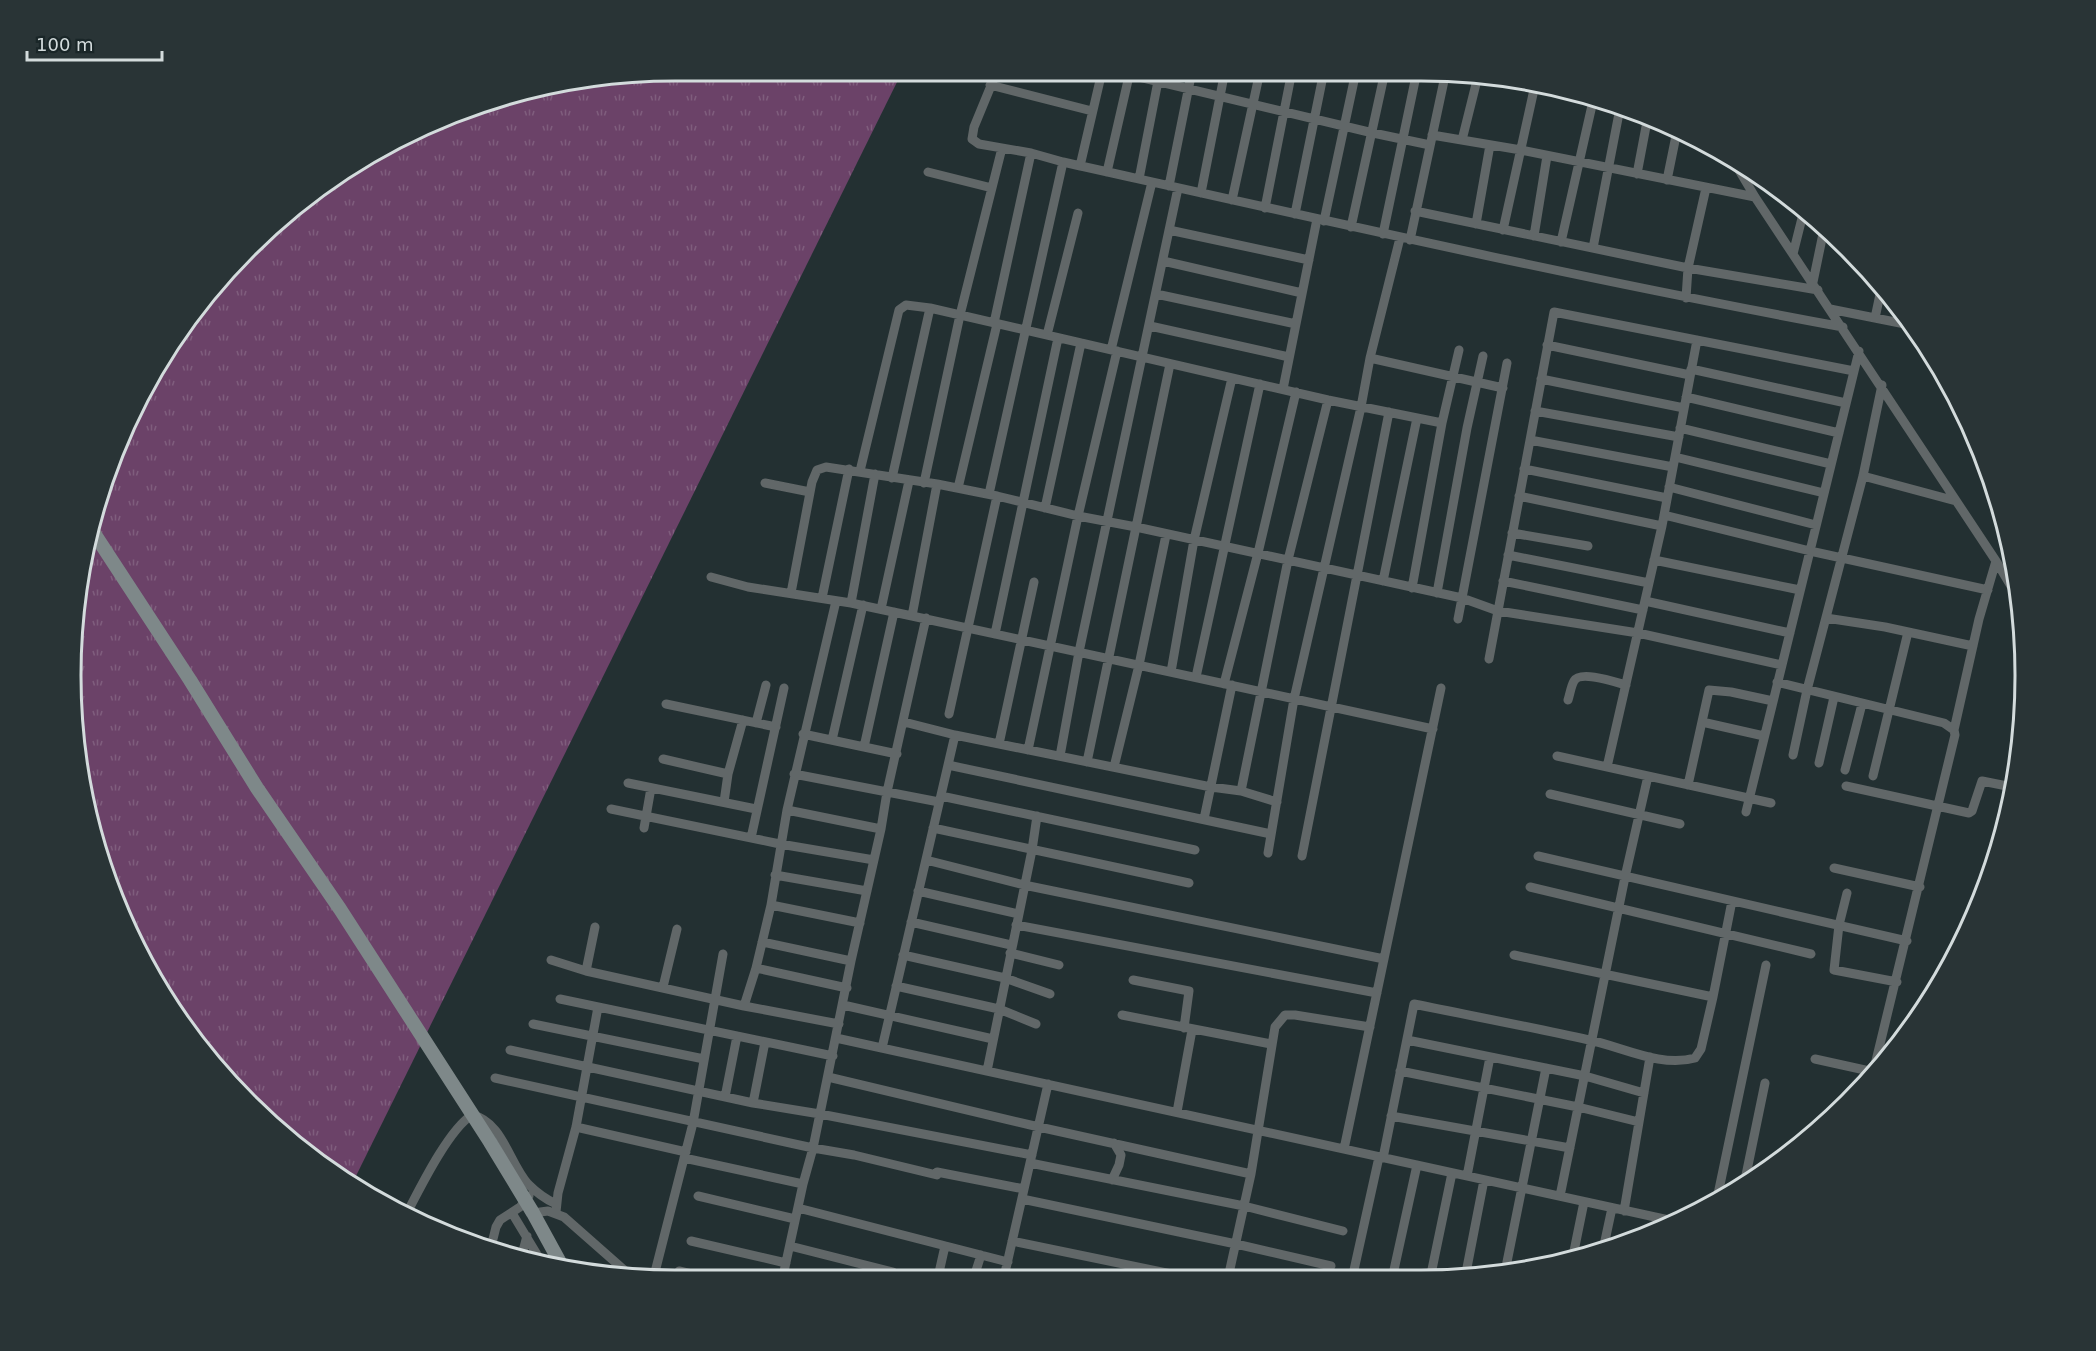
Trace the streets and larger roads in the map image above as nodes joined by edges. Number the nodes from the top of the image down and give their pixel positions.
1 (992, 81) edge
2 (995, 81) edge
3 (1100, 81) edge
4 (1128, 81) edge
5 (1157, 81) edge
6 (1167, 81) edge
7 (1190, 81) edge
8 (1223, 81) edge
9 (1258, 81) edge
10 (1291, 81) edge
11 (1322, 81) edge
12 (1354, 81) edge
13 (1383, 81) edge
14 (1415, 81) edge
15 (1444, 82) edge
16 (1476, 84) edge
17 (1188, 88) junction
18 (1534, 92) edge
19 (1219, 95) junction
20 (1253, 103) junction
21 (1592, 107) edge
22 (1092, 111) junction
23 (1284, 111) junction
24 (1618, 115) edge
25 (1313, 119) junction
26 (1343, 125) junction
27 (1646, 125) edge
28 (1373, 133) junction
29 (1675, 139) edge
30 (1403, 140) junction
31 (1431, 140) junction
32 (1462, 140) junction
33 (1490, 145) junction
34 (1002, 148) junction
35 (1521, 150) junction
36 (1031, 153) junction
37 (1547, 156) junction
38 (1064, 162) junction
39 (1577, 162) junction
40 (1080, 166) junction
41 (1607, 168) junction
42 (928, 172) dead end
43 (1107, 172) junction
44 (1637, 174) junction
45 (1742, 176) edge
46 (1139, 179) junction
47 (1667, 180) junction
48 (1152, 182) junction
49 (1174, 187) junction
50 (992, 188) junction
51 (1706, 188) junction
52 (1201, 193) junction
53 (1755, 197) junction
54 (1232, 200) junction
55 (1265, 207) junction
56 (1415, 211) junction
57 (1078, 213) dead end
58 (1295, 214) junction
59 (1320, 220) junction
60 (1801, 220) edge
61 (1476, 224) junction
62 (1351, 227) junction
63 (1169, 230) junction
64 (1503, 230) junction
65 (1383, 234) junction
66 (1534, 236) junction
67 (1400, 238) junction
68 (1823, 238) edge
69 (1410, 240) junction
70 (1561, 242) junction
71 (1593, 248) junction
72 (1793, 254) junction
73 (1309, 260) junction
74 (1163, 261) junction
75 (1688, 268) junction
76 (1815, 286) junction
77 (1302, 292) junction
78 (1156, 294) junction
79 (1686, 298) junction
80 (1879, 299) edge
81 (930, 308) junction
82 (1830, 309) junction
83 (960, 315) junction
84 (1875, 318) junction
85 (1897, 321) edge
86 (995, 324) junction
87 (1296, 324) junction
88 (1150, 326) junction
89 (1843, 327) junction
90 (1024, 330) junction
91 (1047, 335) junction
92 (1058, 338) junction
93 (1697, 340) junction
94 (1081, 343) junction
95 (1548, 345) junction
96 (1459, 350) dead end
97 (1114, 351) junction
98 (1859, 351) junction
99 (1483, 356) dead end
100 (1143, 357) junction
101 (1289, 357) junction
102 (1370, 358) junction
103 (1507, 363) dead end
104 (1170, 364) junction
105 (1854, 371) junction
106 (1691, 372) junction
107 (1452, 377) junction
108 (1232, 378) junction
109 (1541, 379) junction
110 (1476, 382) junction
111 (1260, 384) junction
112 (1882, 386) junction
113 (1503, 388) junction
114 (1283, 389) junction
115 (1296, 392) junction
116 (1686, 397) junction
117 (1328, 400) junction
118 (1846, 403) junction
119 (1360, 407) junction
120 (1684, 408) junction
121 (1535, 411) junction
122 (1389, 412) junction
123 (1417, 418) junction
124 (1442, 423) junction
125 (1679, 432) junction
126 (1839, 433) junction
127 (1530, 440) junction
128 (1674, 462) junction
129 (1831, 464) junction
130 (849, 469) junction
131 (1524, 469) junction
132 (860, 471) junction
133 (875, 474) junction
134 (1863, 476) junction
135 (892, 478) junction
136 (909, 481) junction
137 (765, 483) dead end
138 (924, 483) junction
139 (937, 484) junction
140 (1669, 487) junction
141 (958, 488) junction
142 (810, 492) junction
143 (1824, 493) junction
144 (993, 495) junction
145 (1519, 496) junction
146 (1667, 498) junction
147 (1956, 501) junction
148 (1022, 502) junction
149 (1045, 508) junction
150 (1664, 515) junction
151 (1078, 516) junction
152 (1107, 522) junction
153 (1816, 525) junction
154 (1662, 526) junction
155 (1136, 527) junction
156 (1512, 533) junction
157 (1166, 535) junction
158 (97, 538) edge
159 (1194, 540) junction
160 (1224, 546) junction
161 (1588, 546) dead end
162 (1810, 551) junction
163 (1258, 553) junction
164 (1508, 555) junction
165 (1842, 558) junction
166 (1288, 560) junction
167 (1654, 560) junction
168 (1996, 561) junction
169 (1323, 568) junction
170 (1357, 576) junction
171 (711, 577) dead end
172 (2007, 577) edge
173 (1503, 581) junction
174 (1034, 582) dead end
175 (1383, 582) junction
176 (1649, 583) junction
177 (1412, 588) junction
178 (1800, 590) junction
179 (1988, 590) junction
180 (791, 593) junction
181 (1437, 593) junction
182 (822, 598) junction
183 (1462, 598) junction
184 (836, 601) junction
185 (851, 603) junction
186 (863, 605) junction
187 (1644, 605) junction
188 (881, 609) junction
189 (1498, 611) junction
190 (894, 612) junction
191 (912, 616) junction
192 (926, 618) junction
193 (1826, 618) junction
194 (1458, 619) dead end
195 (969, 628) junction
196 (1908, 632) junction
197 (1638, 633) junction
198 (1790, 633) junction
199 (995, 634) junction
200 (1022, 639) junction
201 (1051, 646) junction
202 (1973, 646) junction
203 (1079, 652) junction
204 (1109, 658) junction
205 (1489, 658) dead end
206 (1139, 665) junction
207 (1782, 665) junction
208 (1171, 672) junction
209 (1196, 677) junction
210 (1778, 682) junction
211 (1228, 684) junction
212 (766, 685) dead end
213 (1626, 685) junction
214 (784, 688) dead end
215 (1441, 688) dead end
216 (1807, 690) junction
217 (1261, 692) junction
218 (1834, 696) junction
219 (1294, 699) junction
220 (1568, 700) dead end
221 (1773, 701) junction
222 (666, 704) dead end
223 (1862, 704) junction
224 (1331, 707) junction
225 (1888, 710) junction
226 (949, 714) dead end
227 (743, 720) junction
228 (904, 722) junction
229 (1702, 722) junction
230 (756, 723) junction
231 (776, 727) junction
232 (1433, 729) junction
233 (1954, 730) junction
234 (803, 734) junction
235 (955, 735) junction
236 (1764, 735) junction
237 (832, 740) junction
238 (999, 744) junction
239 (864, 747) junction
240 (1028, 750) junction
241 (897, 754) junction
242 (1794, 755) dead end
243 (1060, 756) junction
244 (1557, 756) dead end
245 (663, 759) dead end
246 (1087, 762) junction
247 (1819, 763) dead end
248 (948, 765) junction
249 (1114, 767) junction
250 (1607, 767) junction
251 (1845, 770) dead end
252 (728, 774) junction
253 (794, 774) junction
254 (1648, 776) junction
255 (1873, 776) dead end
256 (628, 783) dead end
257 (1688, 785) junction
258 (1846, 786) dead end
259 (2005, 786) edge
260 (1211, 787) junction
261 (651, 788) junction
262 (1241, 791) junction
263 (887, 792) junction
264 (1550, 794) dead end
265 (1749, 798) junction
266 (940, 799) junction
267 (724, 802) junction
268 (1276, 802) junction
269 (1771, 803) dead end
270 (1939, 807) junction
271 (611, 809) dead end
272 (756, 809) junction
273 (787, 810) junction
274 (1746, 812) dead end
275 (1639, 814) junction
276 (646, 816) junction
277 (1037, 816) junction
278 (1204, 819) junction
279 (1680, 824) dead end
280 (644, 828) dead end
281 (881, 828) junction
282 (933, 828) junction
283 (1271, 834) junction
284 (751, 838) junction
285 (780, 844) junction
286 (1032, 850) junction
287 (1195, 850) dead end
288 (1268, 853) dead end
289 (1538, 855) dead end
290 (1302, 856) dead end
291 (874, 860) junction
292 (926, 860) junction
293 (1834, 868) dead end
294 (775, 875) junction
295 (1625, 877) junction
296 (1189, 883) dead end
297 (1024, 885) junction
298 (1530, 886) dead end
299 (1920, 887) junction
300 (867, 891) junction
301 (918, 891) junction
302 (1847, 893) dead end
303 (1732, 901) junction
304 (771, 905) junction
305 (1619, 909) junction
306 (1019, 914) junction
307 (911, 922) junction
308 (860, 923) junction
309 (1016, 925) junction
310 (1839, 925) junction
311 (595, 927) dead end
312 (677, 929) dead end
313 (1726, 934) junction
314 (1907, 941) junction
315 (762, 942) junction
316 (1010, 949) junction
317 (723, 954) dead end
318 (1811, 954) dead end
319 (903, 955) junction
320 (1514, 955) dead end
321 (551, 960) dead end
322 (1384, 960) junction
323 (851, 961) junction
324 (1059, 965) dead end
325 (1766, 965) dead end
326 (756, 968) junction
327 (586, 971) junction
328 (1605, 975) junction
329 (1005, 978) junction
330 (1133, 980) dead end
331 (1897, 982) junction
332 (896, 986) junction
333 (663, 987) junction
334 (847, 988) junction
335 (1377, 993) junction
336 (1050, 994) dead end
337 (1713, 997) junction
338 (560, 999) dead end
339 (714, 999) junction
340 (843, 1005) junction
341 (744, 1006) junction
342 (598, 1007) junction
343 (999, 1010) junction
344 (1122, 1015) dead end
345 (889, 1016) junction
346 (533, 1024) dead end
347 (839, 1024) junction
348 (1036, 1024) dead end
349 (1370, 1027) junction
350 (1188, 1029) junction
351 (709, 1031) junction
352 (737, 1036) junction
353 (594, 1037) junction
354 (836, 1038) junction
355 (993, 1038) junction
356 (1407, 1040) junction
357 (1592, 1040) junction
358 (765, 1042) junction
359 (1271, 1044) junction
360 (882, 1048) junction
361 (510, 1050) dead end
362 (1879, 1053) edge
363 (833, 1056) junction
364 (1490, 1057) junction
365 (1650, 1057) junction
366 (704, 1059) junction
367 (1815, 1059) dead end
368 (587, 1068) junction
369 (1546, 1068) junction
370 (1864, 1070) edge
371 (987, 1071) junction
372 (1400, 1071) junction
373 (1585, 1076) junction
374 (828, 1077) junction
375 (495, 1078) dead end
376 (1765, 1083) dead end
377 (1048, 1084) junction
378 (1485, 1088) junction
379 (699, 1091) junction
380 (1644, 1093) junction
381 (725, 1097) junction
382 (581, 1098) junction
383 (1540, 1100) junction
384 (753, 1103) junction
385 (1578, 1107) junction
386 (1177, 1112) junction
387 (820, 1114) junction
388 (472, 1115) junction
389 (1391, 1116) junction
390 (1639, 1122) junction
391 (693, 1123) junction
392 (576, 1127) junction
393 (1039, 1127) junction
394 (1476, 1130) junction
395 (1259, 1131) junction
396 (1532, 1142) junction
397 (1114, 1143) junction
398 (813, 1148) junction
399 (1570, 1148) junction
400 (1344, 1149) junction
401 (685, 1155) junction
402 (1381, 1157) junction
403 (1031, 1159) junction
404 (1417, 1165) junction
405 (1452, 1173) junction
406 (1746, 1173) edge
407 (1251, 1174) junction
408 (1467, 1176) junction
409 (1112, 1179) junction
410 (1484, 1180) junction
411 (803, 1184) junction
412 (1523, 1188) junction
413 (1719, 1189) edge
414 (1023, 1194) junction
415 (530, 1195) junction
416 (698, 1196) dead end
417 (1560, 1196) junction
418 (1584, 1202) junction
419 (1244, 1206) junction
420 (410, 1207) edge
421 (556, 1208) junction
422 (798, 1208) junction
423 (1612, 1208) junction
424 (1624, 1211) junction
425 (512, 1213) junction
426 (533, 1213) junction
427 (795, 1219) junction
428 (1659, 1220) edge
429 (1343, 1231) dead end
430 (527, 1236) junction
431 (691, 1240) dead end
432 (1606, 1240) edge
433 (493, 1241) edge
434 (1012, 1241) junction
435 (1236, 1244) junction
436 (790, 1246) junction
437 (945, 1246) junction
438 (523, 1250) edge
439 (1574, 1250) edge
440 (537, 1254) edge
441 (981, 1255) junction
442 (558, 1259) edge
443 (1008, 1262) junction
444 (786, 1263) junction
445 (1507, 1264) edge
446 (1330, 1266) dead end
447 (623, 1268) edge
448 (1467, 1268) edge
449 (656, 1269) edge
450 (786, 1270) edge
451 (885, 1270) edge
452 (940, 1270) edge
453 (976, 1270) edge
454 (1006, 1270) edge
455 (1152, 1270) edge
456 (1230, 1270) edge
457 (1355, 1270) edge
458 (1394, 1270) edge
459 (1432, 1270) edge

1 - 34 street
2 - 22 street
3 - 22 street
4 - 43 street
5 - 46 street
6 - 17 street
7 - 17 street
8 - 19 street
9 - 20 street
10 - 23 street
11 - 25 street
12 - 26 street
13 - 28 street
14 - 30 street
15 - 31 street
16 - 32 street
17 - 19 street
17 - 49 street
18 - 35 street
19 - 20 street
19 - 52 street
20 - 23 street
20 - 54 street
21 - 39 street
22 - 40 street
23 - 25 street
23 - 55 street
24 - 41 street
25 - 26 street
25 - 58 street
26 - 28 street
26 - 59 street
27 - 44 street
28 - 30 street
28 - 62 street
29 - 47 street
30 - 31 street
30 - 65 street
31 - 32 street
31 - 56 street
32 - 33 street
33 - 35 street
33 - 61 street
34 - 36 street
34 - 50 street
35 - 37 street
35 - 64 street
36 - 38 street
36 - 86 street
37 - 39 street
37 - 66 street
38 - 40 street
38 - 90 street
39 - 41 street
39 - 70 street
40 - 43 street
41 - 44 street
41 - 71 street
42 - 50 street
43 - 46 street
44 - 47 street
45 - 53 street
46 - 48 street
47 - 51 street
48 - 49 street
48 - 97 street
49 - 52 street
49 - 63 street
50 - 83 street
51 - 53 street
51 - 75 street
52 - 54 street
53 - 72 street
54 - 55 street
55 - 58 street
56 - 61 street
56 - 69 street
57 - 91 street
58 - 59 street
59 - 62 street
59 - 73 street
60 - 72 street
61 - 64 street
62 - 65 street
63 - 73 street
63 - 74 street
64 - 66 street
65 - 67 street
66 - 70 street
67 - 69 street
67 - 102 street
68 - 76 street
69 - 79 street
70 - 71 street
71 - 75 street
72 - 76 street
73 - 77 street
74 - 77 street
74 - 78 street
75 - 76 street
75 - 79 street
76 - 82 street
77 - 87 street
78 - 87 street
78 - 88 street
79 - 89 street
80 - 84 street
81 - 83 street
81 - 132 street
81 - 135 street
82 - 84 street
82 - 89 street
83 - 86 street
83 - 138 street
84 - 85 street
86 - 90 street
86 - 141 street
87 - 101 street
88 - 100 street
88 - 101 street
89 - 98 street
90 - 91 street
90 - 144 street
91 - 92 street
92 - 94 street
92 - 148 street
93 - 95 street
93 - 105 street
93 - 106 street
94 - 97 street
94 - 149 street
95 - 106 street
95 - 109 street
96 - 107 street
97 - 100 street
97 - 151 street
98 - 105 street
98 - 112 street
99 - 110 street
100 - 104 street
100 - 152 street
101 - 114 street
102 - 107 street
102 - 119 street
103 - 113 street
104 - 108 street
104 - 155 street
105 - 118 street
106 - 116 street
106 - 118 street
107 - 110 street
107 - 124 street
108 - 111 street
108 - 159 street
109 - 120 street
109 - 121 street
110 - 113 street
110 - 181 street
111 - 114 street
111 - 160 street
112 - 134 street
112 - 147 street
113 - 183 street
114 - 115 street
115 - 117 street
115 - 163 street
116 - 120 street
116 - 126 street
117 - 119 street
117 - 166 street
118 - 126 street
119 - 122 street
119 - 169 street
120 - 125 street
121 - 125 street
121 - 127 street
122 - 123 street
122 - 170 street
123 - 124 street
123 - 175 street
124 - 177 street
125 - 128 street
125 - 129 street
126 - 129 street
127 - 128 street
127 - 131 street
128 - 140 street
128 - 143 street
129 - 143 street
130 - 132 street
130 - 142 street
130 - 182 street
131 - 145 street
131 - 146 street
132 - 133 street
133 - 135 street
133 - 185 street
134 - 147 street
134 - 165 street
135 - 136 street
136 - 138 street
136 - 188 street
137 - 142 street
138 - 139 street
139 - 141 street
139 - 191 street
140 - 146 street
140 - 153 street
141 - 144 street
142 - 180 street
143 - 153 street
144 - 148 street
144 - 195 street
145 - 154 street
145 - 156 street
146 - 150 street
147 - 168 street
148 - 149 street
148 - 199 street
149 - 151 street
150 - 154 street
150 - 162 street
151 - 152 street
151 - 201 street
152 - 155 street
152 - 203 street
153 - 162 street
154 - 167 street
155 - 157 street
155 - 204 street
156 - 161 street
156 - 164 street
157 - 159 street
157 - 206 street
158 - 388 street
159 - 160 street
159 - 208 street
160 - 163 street
160 - 209 street
162 - 165 street
162 - 178 street
163 - 166 street
163 - 211 street
164 - 173 street
164 - 176 street
165 - 179 street
165 - 193 street
166 - 169 street
166 - 217 street
167 - 176 street
167 - 178 street
168 - 172 street
168 - 179 street
169 - 170 street
169 - 219 street
170 - 175 street
170 - 224 street
171 - 180 street
173 - 187 street
173 - 189 street
174 - 200 street
175 - 177 street
176 - 187 street
177 - 181 street
178 - 198 street
179 - 202 street
180 - 182 street
181 - 183 street
182 - 184 street
183 - 189 street
183 - 194 street
184 - 185 street
184 - 234 street
185 - 186 street
186 - 188 street
186 - 237 street
187 - 197 street
187 - 198 street
188 - 190 street
189 - 197 street
189 - 205 street
190 - 191 street
190 - 239 street
191 - 192 street
192 - 195 street
192 - 228 street
193 - 196 street
193 - 216 street
195 - 199 street
195 - 226 street
196 - 202 street
196 - 225 street
197 - 207 street
197 - 213 street
198 - 207 street
199 - 200 street
200 - 201 street
200 - 238 street
201 - 203 street
201 - 240 street
202 - 233 street
203 - 204 street
203 - 243 street
204 - 206 street
204 - 246 street
206 - 208 street
206 - 249 street
207 - 210 street
208 - 209 street
209 - 211 street
210 - 216 street
210 - 221 street
211 - 217 street
211 - 260 street
212 - 230 street
213 - 220 street
213 - 250 street
214 - 231 street
215 - 232 street
216 - 218 street
216 - 242 street
217 - 219 street
217 - 262 street
218 - 223 street
218 - 247 street
219 - 224 street
219 - 268 street
221 - 229 street
221 - 236 street
222 - 227 street
223 - 225 street
223 - 251 street
224 - 232 street
224 - 290 street
225 - 233 street
225 - 255 street
227 - 230 street
227 - 252 street
228 - 235 street
228 - 241 street
229 - 236 street
229 - 257 street
230 - 231 street
231 - 272 street
232 - 322 street
233 - 270 street
234 - 237 street
234 - 253 street
235 - 238 street
235 - 248 street
236 - 265 street
237 - 239 street
238 - 240 street
239 - 241 street
240 - 243 street
241 - 263 street
243 - 246 street
244 - 250 street
245 - 252 street
246 - 249 street
248 - 266 street
248 - 278 street
249 - 260 street
250 - 254 street
252 - 267 street
253 - 263 street
253 - 273 street
254 - 257 street
254 - 275 street
256 - 261 street
257 - 265 street
258 - 270 street
259 - 270 street
260 - 262 street
260 - 278 street
261 - 267 street
261 - 276 street
262 - 268 street
263 - 266 street
263 - 281 street
264 - 275 street
265 - 269 street
265 - 274 street
266 - 277 street
266 - 282 street
267 - 272 street
268 - 283 street
270 - 299 street
271 - 276 street
272 - 284 street
273 - 281 street
273 - 285 street
275 - 279 street
275 - 295 street
276 - 280 street
276 - 284 street
277 - 286 street
277 - 287 street
278 - 283 street
281 - 291 street
282 - 286 street
282 - 292 street
283 - 288 street
284 - 285 street
285 - 291 street
285 - 294 street
286 - 296 street
286 - 297 street
289 - 295 street
291 - 300 street
292 - 297 street
292 - 301 street
293 - 299 street
294 - 300 street
294 - 304 street
295 - 303 street
295 - 305 street
297 - 306 street
297 - 322 street
298 - 305 street
299 - 314 street
300 - 308 street
301 - 306 street
301 - 307 street
302 - 310 street
303 - 310 street
303 - 313 street
304 - 308 street
304 - 315 street
305 - 313 street
305 - 328 street
306 - 309 street
307 - 316 street
307 - 319 street
308 - 323 street
309 - 316 street
309 - 335 street
310 - 314 street
310 - 331 street
311 - 327 street
312 - 333 street
313 - 318 street
313 - 337 street
314 - 331 street
315 - 323 street
315 - 326 street
316 - 324 street
316 - 329 street
317 - 339 street
319 - 329 street
319 - 332 street
320 - 328 street
321 - 327 street
322 - 335 street
323 - 334 street
325 - 413 street
326 - 334 street
326 - 341 street
327 - 333 street
328 - 337 street
328 - 357 street
329 - 336 street
329 - 343 street
330 - 350 street
331 - 362 street
332 - 343 street
332 - 345 street
333 - 339 street
334 - 340 street
335 - 349 street
337 - 365 street
338 - 342 street
339 - 341 street
339 - 351 street
340 - 345 street
340 - 347 street
341 - 347 street
342 - 351 street
342 - 353 street
343 - 348 street
343 - 355 street
344 - 350 street
345 - 355 street
345 - 360 street
346 - 353 street
347 - 354 street
349 - 359 street
349 - 400 street
350 - 359 street
350 - 386 street
351 - 352 street
351 - 366 street
352 - 358 street
352 - 381 street
353 - 366 street
353 - 368 street
354 - 360 street
354 - 363 street
355 - 371 street
356 - 357 street
356 - 364 street
356 - 372 street
357 - 365 street
357 - 373 street
358 - 363 street
358 - 384 street
359 - 395 street
360 - 371 street
361 - 368 street
363 - 374 street
364 - 369 street
364 - 378 street
365 - 380 street
366 - 379 street
367 - 370 street
368 - 379 street
368 - 382 street
369 - 373 street
369 - 383 street
371 - 377 street
372 - 378 street
372 - 389 street
373 - 380 street
373 - 385 street
374 - 387 street
374 - 393 street
375 - 382 street
376 - 406 street
377 - 386 street
377 - 393 street
378 - 383 street
378 - 394 street
379 - 381 street
379 - 391 street
380 - 390 street
381 - 384 street
382 - 391 street
382 - 392 street
383 - 385 street
383 - 396 street
384 - 387 street
385 - 390 street
385 - 399 street
386 - 395 street
387 - 398 street
387 - 403 street
388 - 415 street
388 - 420 street
389 - 394 street
389 - 402 street
390 - 424 street
391 - 398 street
391 - 401 street
392 - 401 street
392 - 421 street
393 - 397 street
393 - 403 street
394 - 396 street
394 - 408 street
395 - 400 street
395 - 407 street
396 - 399 street
396 - 412 street
397 - 407 street
397 - 409 street
398 - 411 street
398 - 414 street
399 - 417 street
400 - 402 street
401 - 411 street
401 - 449 street
402 - 404 street
402 - 457 street
403 - 409 street
403 - 414 street
404 - 405 street
404 - 458 street
405 - 408 street
405 - 459 street
407 - 419 street
408 - 410 street
409 - 419 street
410 - 412 street
410 - 448 street
411 - 422 street
412 - 417 street
412 - 445 street
414 - 434 street
414 - 435 street
415 - 421 street
415 - 425 street
415 - 426 street
416 - 427 street
417 - 418 street
418 - 423 street
418 - 439 street
419 - 429 street
419 - 435 street
421 - 426 street
421 - 447 street
422 - 427 street
422 - 437 street
423 - 424 street
423 - 432 street
424 - 428 street
425 - 430 street
425 - 433 street
426 - 442 street
427 - 436 street
430 - 438 street
430 - 440 street
431 - 444 street
434 - 443 street
434 - 455 street
435 - 446 street
435 - 456 street
436 - 444 street
436 - 451 street
437 - 441 street
437 - 452 street
441 - 443 street
441 - 453 street
443 - 454 street
444 - 450 street

